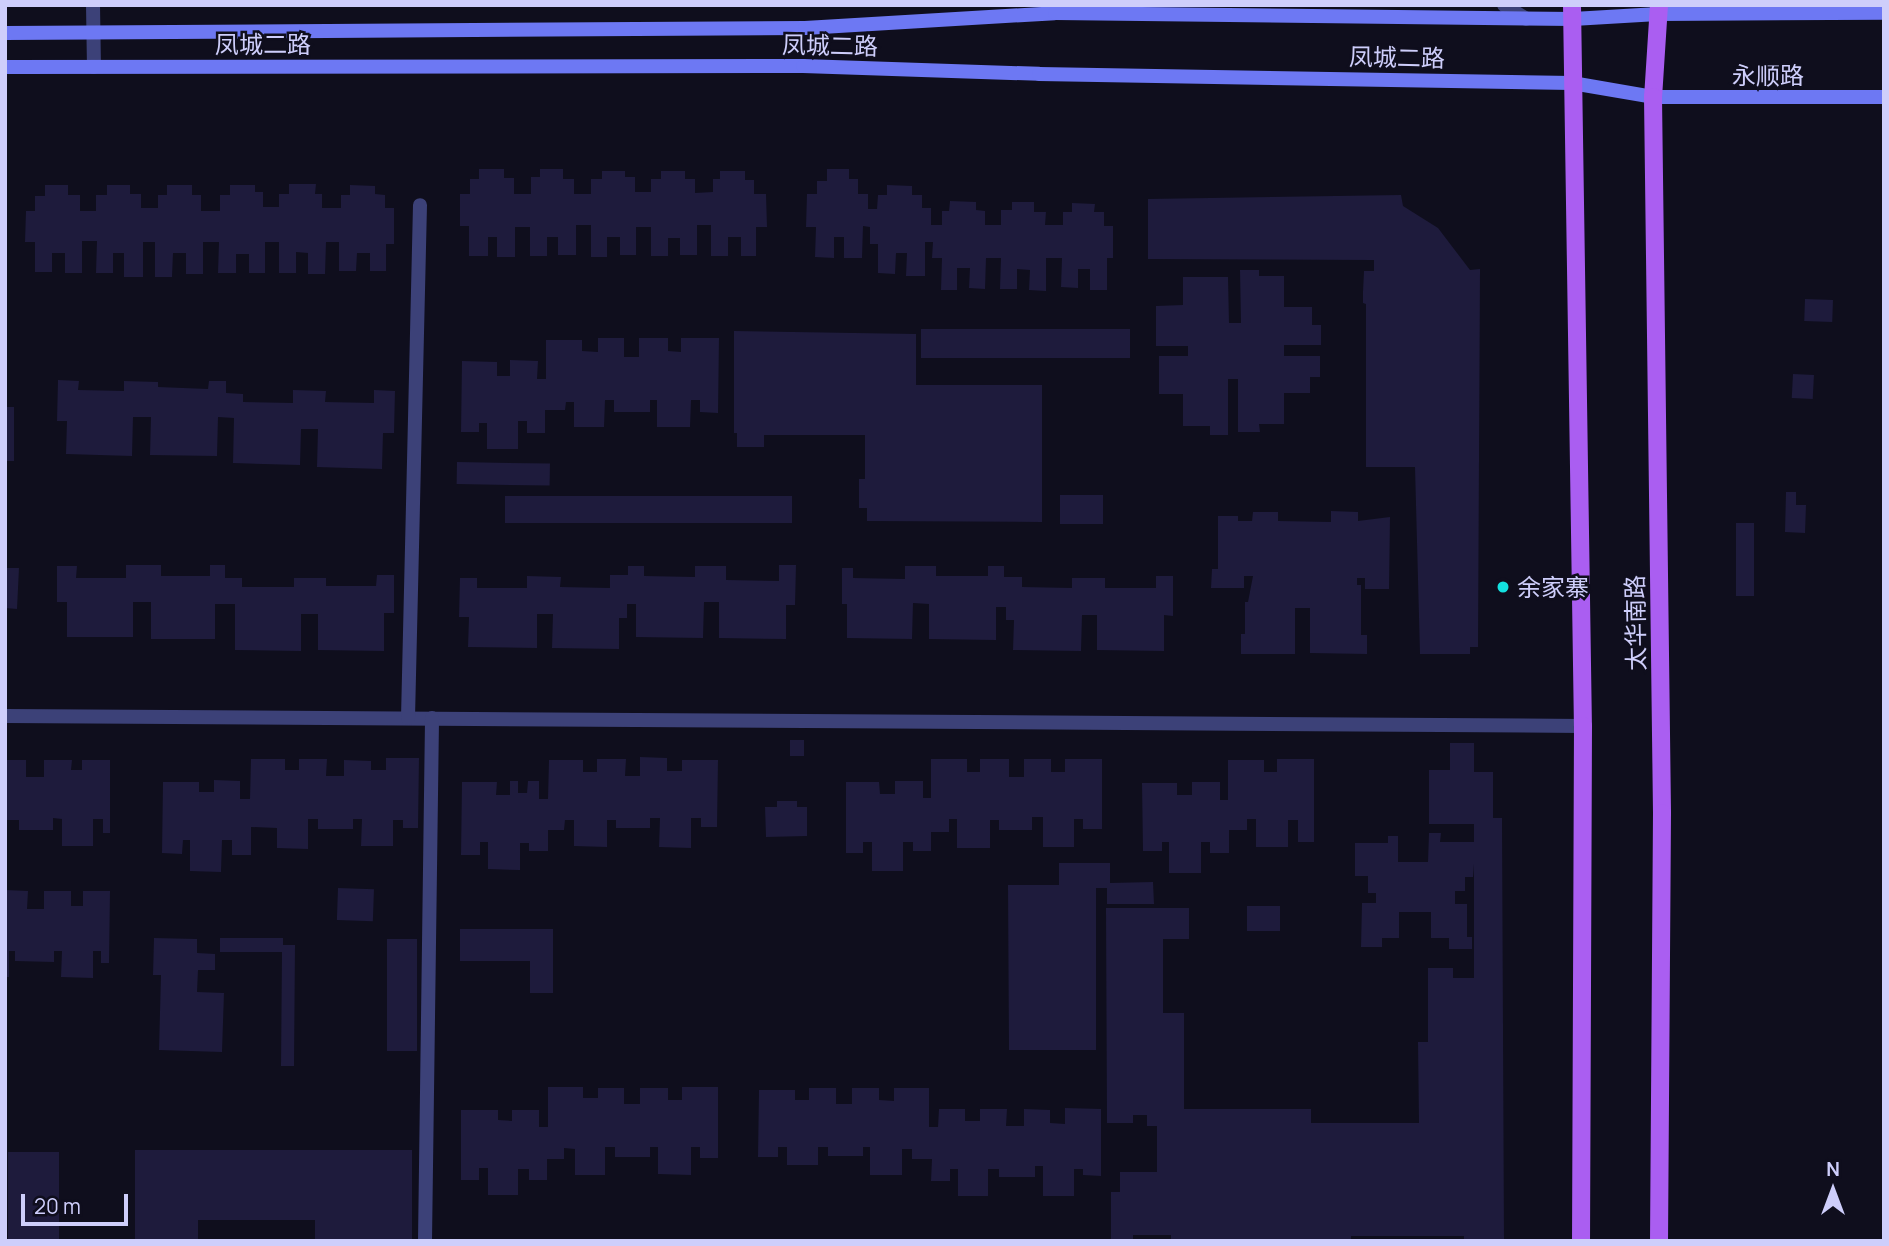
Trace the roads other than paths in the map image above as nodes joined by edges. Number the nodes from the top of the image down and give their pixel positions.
1 (93, 5) edge
2 (1504, 5) edge
3 (1658, 10) edge
4 (1572, 12) edge
5 (1884, 13) edge
6 (1526, 19) junction
7 (5, 33) edge
8 (93, 33) junction
9 (5, 67) edge
10 (94, 67) junction
11 (1572, 83) junction
12 (1653, 97) junction
13 (1884, 97) edge
14 (420, 205) dead end
15 (5, 716) edge
16 (408, 719) junction
17 (432, 719) junction
18 (1583, 726) junction
19 (425, 1241) edge
20 (1581, 1241) edge
21 (1659, 1241) edge

1 - 8 street
2 - 6 street
3 - 4 main road, 凤城二路
3 - 5 main road
3 - 12 main road, 太华南路
4 - 6 main road, 凤城二路
4 - 11 main road
6 - 8 main road, 凤城二路
7 - 8 main road, 凤城二路
8 - 10 street
9 - 10 main road, 凤城二路
10 - 11 main road, 凤城二路
11 - 12 main road, 凤城二路
11 - 18 main road
12 - 13 main road, 永顺路
12 - 21 main road, 太华南路
14 - 16 street
15 - 16 street
16 - 17 street
17 - 18 street
17 - 19 street
18 - 20 main road

